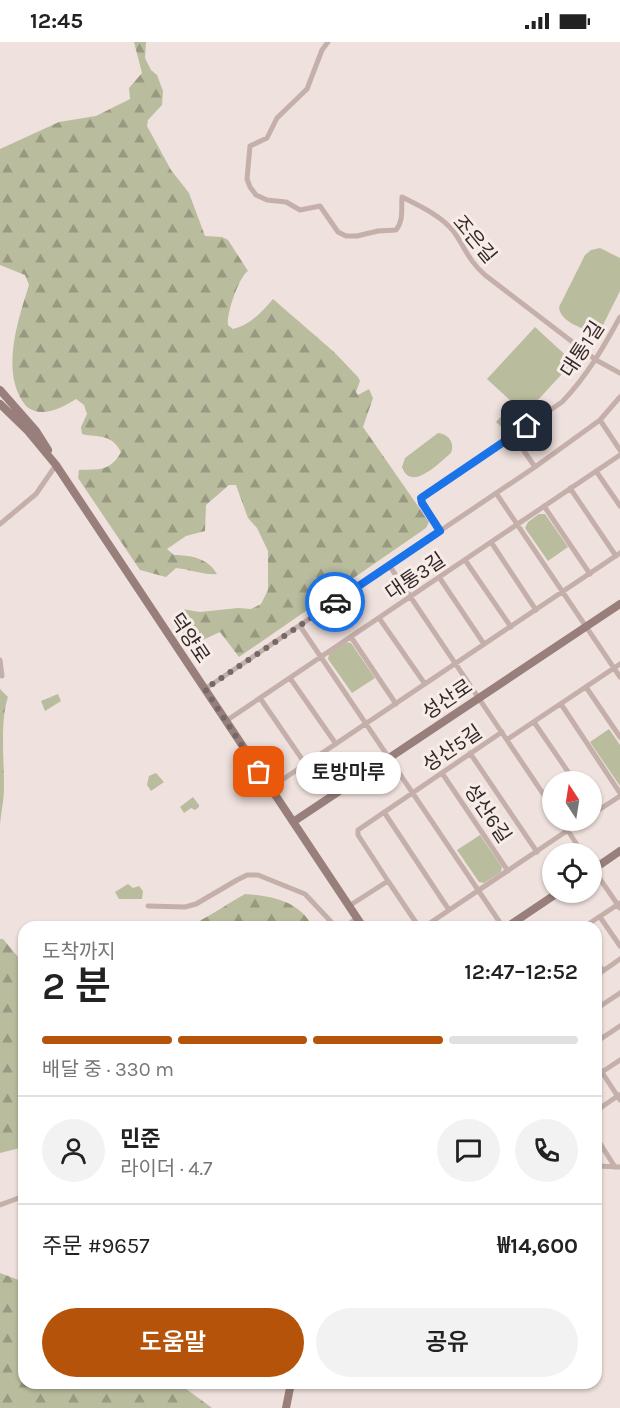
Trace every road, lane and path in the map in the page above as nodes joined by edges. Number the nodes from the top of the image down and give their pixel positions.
1 (328, 42) edge
2 (620, 317) edge
3 (596, 360) junction
4 (620, 373) edge
5 (0, 390) edge
6 (620, 397) edge
7 (0, 404) edge
8 (600, 420) junction
9 (513, 435) junction
10 (620, 450) edge
11 (620, 455) edge
12 (54, 463) junction
13 (535, 467) junction
14 (596, 471) junction
15 (570, 489) junction
16 (496, 493) junction
17 (544, 506) junction
18 (620, 506) edge
19 (0, 524) edge
20 (518, 524) junction
21 (440, 531) junction
22 (491, 542) junction
23 (618, 555) edge
24 (465, 560) junction
25 (389, 565) junction
26 (590, 574) junction
27 (439, 578) junction
28 (563, 592) junction
29 (411, 596) junction
30 (620, 604) edge
31 (536, 610) junction
32 (379, 618) junction
33 (300, 626) junction
34 (586, 626) junction
35 (511, 627) junction
36 (351, 637) junction
37 (484, 645) junction
38 (322, 656) junction
39 (0, 660) edge
40 (456, 664) junction
41 (620, 664) edge
42 (614, 668) junction
43 (2, 676) dead end
44 (620, 677) edge
45 (291, 678) junction
46 (425, 684) junction
47 (586, 687) junction
48 (205, 689) junction
49 (260, 698) junction
50 (479, 698) junction
51 (396, 704) junction
52 (561, 704) junction
53 (226, 721) junction
54 (534, 722) junction
55 (367, 724) junction
56 (502, 732) junction
57 (620, 737) edge
58 (507, 739) junction
59 (336, 744) junction
60 (470, 753) junction
61 (390, 757) junction
62 (306, 765) junction
63 (567, 771) edge
64 (442, 772) junction
65 (270, 788) junction
66 (413, 792) junction
67 (542, 792) edge
68 (620, 794) edge
69 (602, 807) edge
70 (384, 812) junction
71 (293, 822) junction
72 (568, 831) joint
73 (576, 843) edge
74 (620, 851) edge
75 (537, 852) junction
76 (602, 863) edge
77 (508, 871) junction
78 (388, 881) junction
79 (602, 882) edge
80 (479, 891) junction
81 (542, 903) edge
82 (619, 905) edge
83 (148, 906) dead end
84 (349, 906) junction
85 (449, 910) junction
86 (600, 917) junction
87 (357, 918) junction
88 (330, 921) edge
89 (353, 921) edge
90 (359, 921) edge
91 (415, 921) edge
92 (433, 921) edge
93 (501, 921) edge
94 (514, 921) edge
95 (594, 921) edge
96 (620, 946) edge
97 (620, 959) edge
98 (603, 971) edge
99 (620, 993) edge
100 (602, 1005) edge
101 (620, 1026) edge
102 (602, 1038) edge
103 (620, 1060) edge
104 (602, 1072) joint
105 (619, 1097) edge
106 (602, 1107) edge
107 (602, 1146) edge
108 (602, 1166) edge
109 (617, 1167) edge
110 (18, 1198) edge
111 (0, 1204) edge
112 (290, 1389) edge
113 (286, 1408) edge

1 - 3 street, 조은길
2 - 3 street, 대통1길
3 - 4 street
3 - 9 street, 대통1길
5 - 12 street
6 - 8 street
7 - 12 street, 덕양로
8 - 10 street
8 - 13 street
9 - 13 street
9 - 21 street, 대통1길
11 - 14 street, 대통3길
12 - 19 street
12 - 48 street, 덕양로
13 - 16 street
14 - 15 street, 대통3길
14 - 18 street
15 - 17 street, 대통3길
15 - 23 street
16 - 20 street
16 - 21 street
17 - 20 street, 대통3길
17 - 26 street
20 - 22 street, 대통3길
20 - 28 street
21 - 25 street
22 - 24 street, 대통3길
22 - 31 street
23 - 26 street
24 - 27 street, 대통3길
24 - 35 street
25 - 29 street
25 - 33 street
26 - 28 street
27 - 29 street, 대통3길
27 - 37 street
28 - 31 street
28 - 34 street
29 - 32 street, 대통3길
29 - 40 street
30 - 34 street, 성산로
31 - 35 street
32 - 36 street, 대통3길
32 - 46 street
33 - 38 street
33 - 48 street
34 - 42 street
34 - 50 street, 성산로
35 - 37 street
36 - 38 street, 대통3길
36 - 51 street
37 - 40 street
38 - 45 street, 대통3길
38 - 55 street
39 - 43 street
40 - 46 street
40 - 50 street
41 - 42 street, 성산5길
42 - 44 street
42 - 47 street, 성산5길
45 - 49 street, 대통3길
45 - 59 street
46 - 51 street
47 - 52 street, 성산5길
47 - 57 street
48 - 53 street, 덕양로
49 - 53 street, 대통3길
49 - 62 street
50 - 56 street
50 - 61 street, 성산로
51 - 55 street
52 - 54 street, 성산5길
52 - 68 street
53 - 65 street, 덕양로
54 - 58 street, 성산5길
54 - 63 street
55 - 59 street
55 - 61 street
56 - 58 street
56 - 60 street, 성산5길
58 - 67 street
59 - 62 street
60 - 64 street, 성산5길
60 - 75 street, 성산6길
61 - 66 street
61 - 71 street, 성산로
62 - 65 street
64 - 66 street, 성산5길
64 - 77 street, 성산6길
65 - 71 street, 덕양로
66 - 70 street, 성산5길
66 - 80 street
68 - 69 street
70 - 78 street, 성산5길
70 - 85 street
71 - 84 street, 덕양로
72 - 73 street
72 - 75 street, 성산6길
74 - 76 street
75 - 77 street, 성산6길
77 - 80 street, 성산6길
78 - 84 street
78 - 91 street
79 - 82 street
80 - 85 street, 성산6길
80 - 93 street
81 - 94 street
82 - 86 street
83 - 88 street
84 - 87 street, 덕양로
85 - 92 street, 성산6길
86 - 95 street
86 - 96 street
87 - 89 street
87 - 90 street, 덕양로
97 - 98 street
99 - 100 street
101 - 102 street
103 - 104 street
104 - 105 street
105 - 106 street
107 - 109 street
108 - 109 street
110 - 111 street
112 - 113 street

